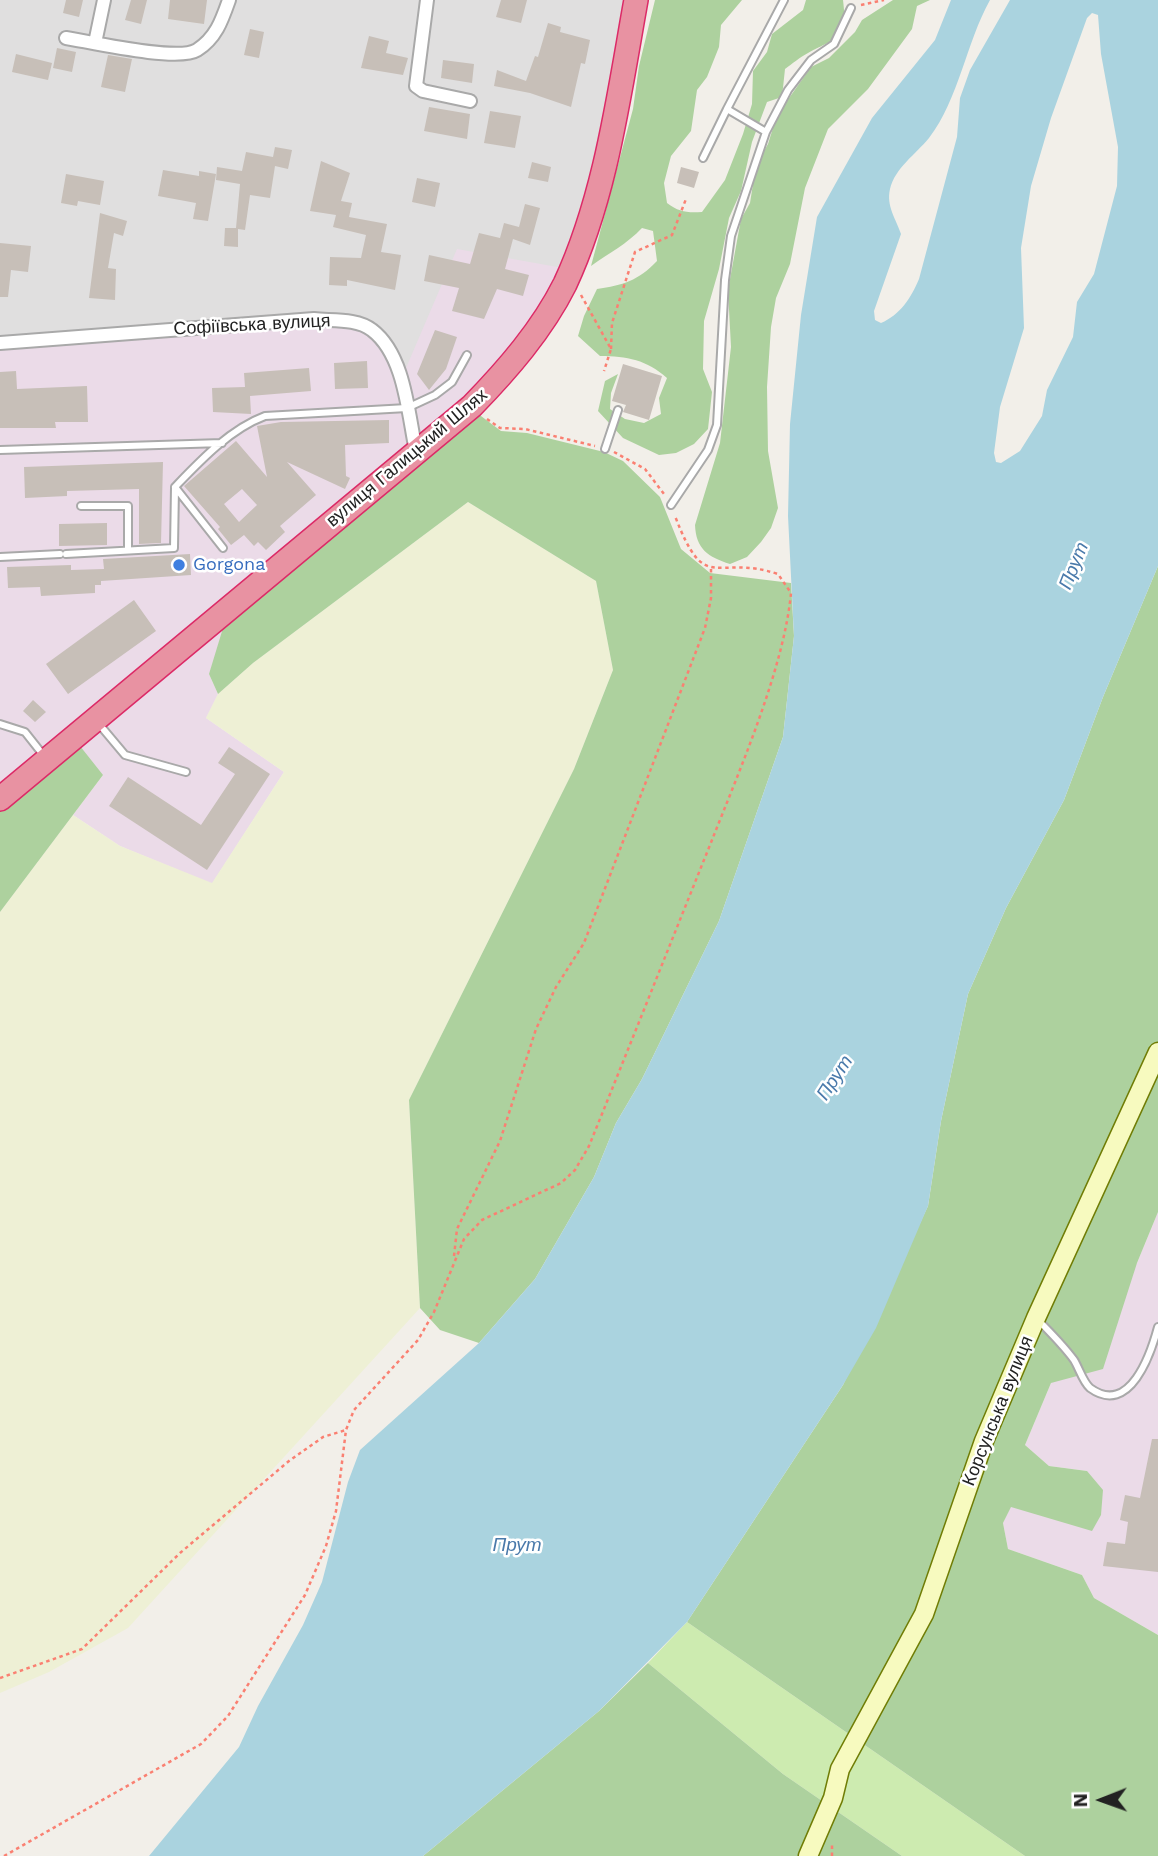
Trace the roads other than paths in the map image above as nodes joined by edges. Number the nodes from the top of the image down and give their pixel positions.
1 (104, 0) edge
2 (229, 0) edge
3 (427, 0) edge
4 (636, 0) edge
5 (784, 0) edge
6 (851, 8) road end
7 (66, 38) dead end
8 (96, 43) junction
9 (470, 101) dead end
10 (727, 109) junction
11 (766, 132) junction
12 (704, 158) dead end
13 (0, 343) edge
14 (467, 355) dead end
15 (407, 408) junction
16 (618, 410) dead end
17 (223, 443) junction
18 (605, 449) road end
19 (0, 450) edge
20 (416, 452) junction
21 (175, 487) junction
22 (671, 505) road end
23 (82, 506) dead end
24 (223, 548) dead end
25 (128, 550) junction
26 (0, 557) edge
27 (96, 720) junction
28 (0, 724) edge
29 (48, 760) junction
30 (186, 772) dead end
31 (0, 799) edge
32 (1158, 1052) edge
33 (1035, 1318) junction
34 (1158, 1327) edge
35 (808, 1856) edge

1 - 8 street
2 - 8 street
3 - 9 street
4 - 20 highway, вулиця Галицький Шлях
5 - 10 lane
6 - 11 lane
7 - 8 street
10 - 11 lane
10 - 12 lane
11 - 22 lane
13 - 15 street, Софіївська вулиця
14 - 15 lane
15 - 17 lane
15 - 20 street, Софіївська вулиця
16 - 18 lane
17 - 19 lane
17 - 21 lane
20 - 27 highway, вулиця Галицький Шлях
21 - 24 lane
21 - 25 lane
23 - 25 lane
25 - 26 lane
27 - 29 highway, вулиця Галицький Шлях
27 - 30 lane
28 - 29 lane
29 - 31 highway, вулиця Галицький Шлях
32 - 33 main road, Корсунська вулиця
33 - 34 lane
33 - 35 main road, Корсунська вулиця

